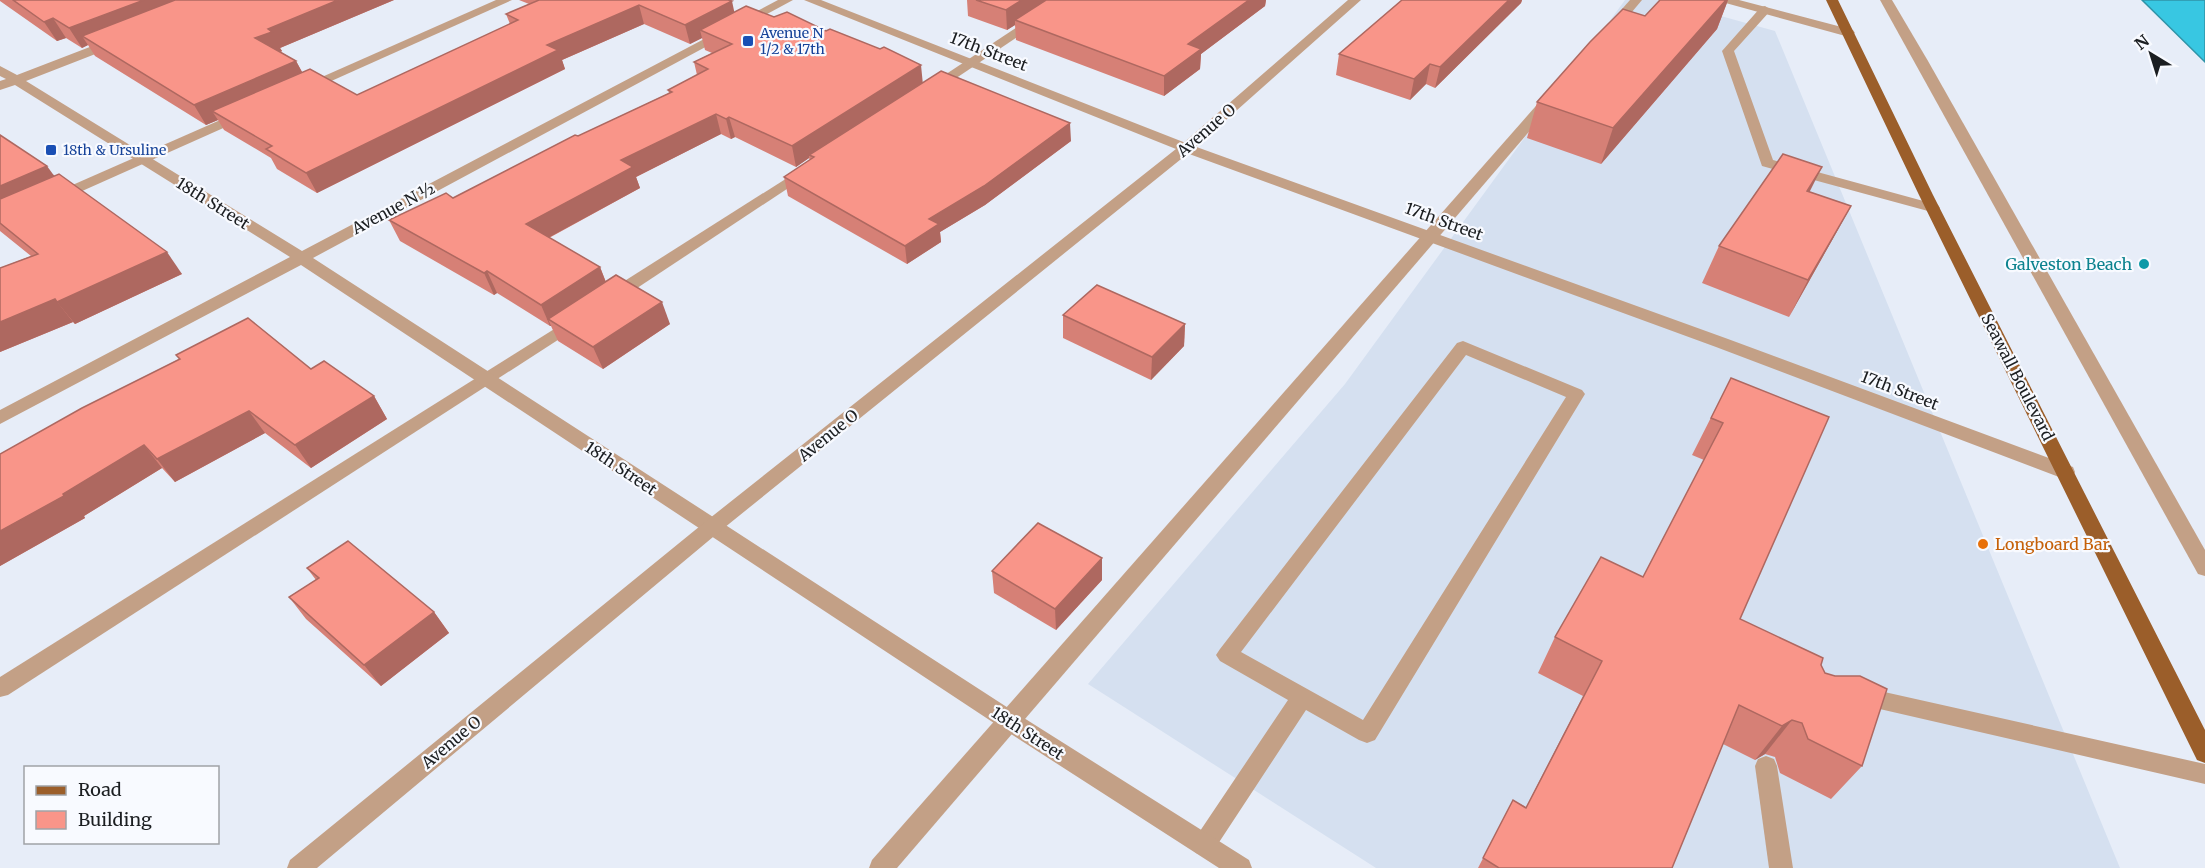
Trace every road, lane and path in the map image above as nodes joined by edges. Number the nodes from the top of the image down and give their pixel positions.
1 (506, 0) edge
2 (787, 0) edge
3 (810, 0) edge
4 (1066, 0) edge
5 (1354, 0) edge
6 (1636, 0) edge
7 (1726, 0) edge
8 (1832, 0) edge
9 (1886, 0) edge
10 (1764, 10) junction
11 (1849, 33) junction
12 (125, 38) edge
13 (1598, 44) edge
14 (971, 64) junction
15 (0, 70) edge
16 (16, 80) junction
17 (0, 86) edge
18 (1560, 87) edge
19 (291, 93) edge
20 (921, 96) edge
21 (259, 107) edge
22 (1186, 148) junction
23 (141, 159) junction
24 (823, 160) edge
25 (44, 203) edge
26 (1933, 208) junction
27 (1430, 236) junction
28 (300, 257) junction
29 (486, 378) junction
30 (0, 418) edge
31 (2066, 472) junction
32 (712, 527) junction
33 (2205, 568) edge
34 (0, 688) edge
35 (1302, 697) junction
36 (1839, 698) edge
37 (1008, 720) junction
38 (2205, 753) edge
39 (1766, 766) dead end
40 (2205, 774) edge
41 (1204, 845) junction
42 (299, 868) edge
43 (881, 868) edge
44 (1240, 868) edge
45 (1781, 868) edge

1 - 19 street
2 - 28 street, Avenue N ½
3 - 14 street, 17th Street
4 - 14 street
5 - 22 street, Avenue O
6 - 13 street
7 - 10 street
8 - 11 main road, Seawall Boulevard
9 - 33 street
10 - 11 street
10 - 26 street
11 - 26 main road, Seawall Boulevard
12 - 16 street
14 - 20 street
14 - 22 street, 17th Street
15 - 16 street, 18th Street
16 - 17 street
16 - 23 street, 18th Street
18 - 27 street
21 - 23 street
22 - 27 street, 17th Street
22 - 32 street, Avenue O
23 - 25 street
23 - 28 street, 18th Street
24 - 29 street
26 - 31 main road, Seawall Boulevard
27 - 31 street, 17th Street
27 - 37 street
28 - 29 street, 18th Street
28 - 30 street, Avenue N ½
29 - 32 street, 18th Street
29 - 34 street
31 - 38 main road, Seawall Boulevard
32 - 37 street, 18th Street
32 - 42 street, Avenue O
35 - 35 street
35 - 41 street
36 - 40 street
37 - 41 street, 18th Street
37 - 43 street
39 - 45 street
41 - 44 street, 18th Street

